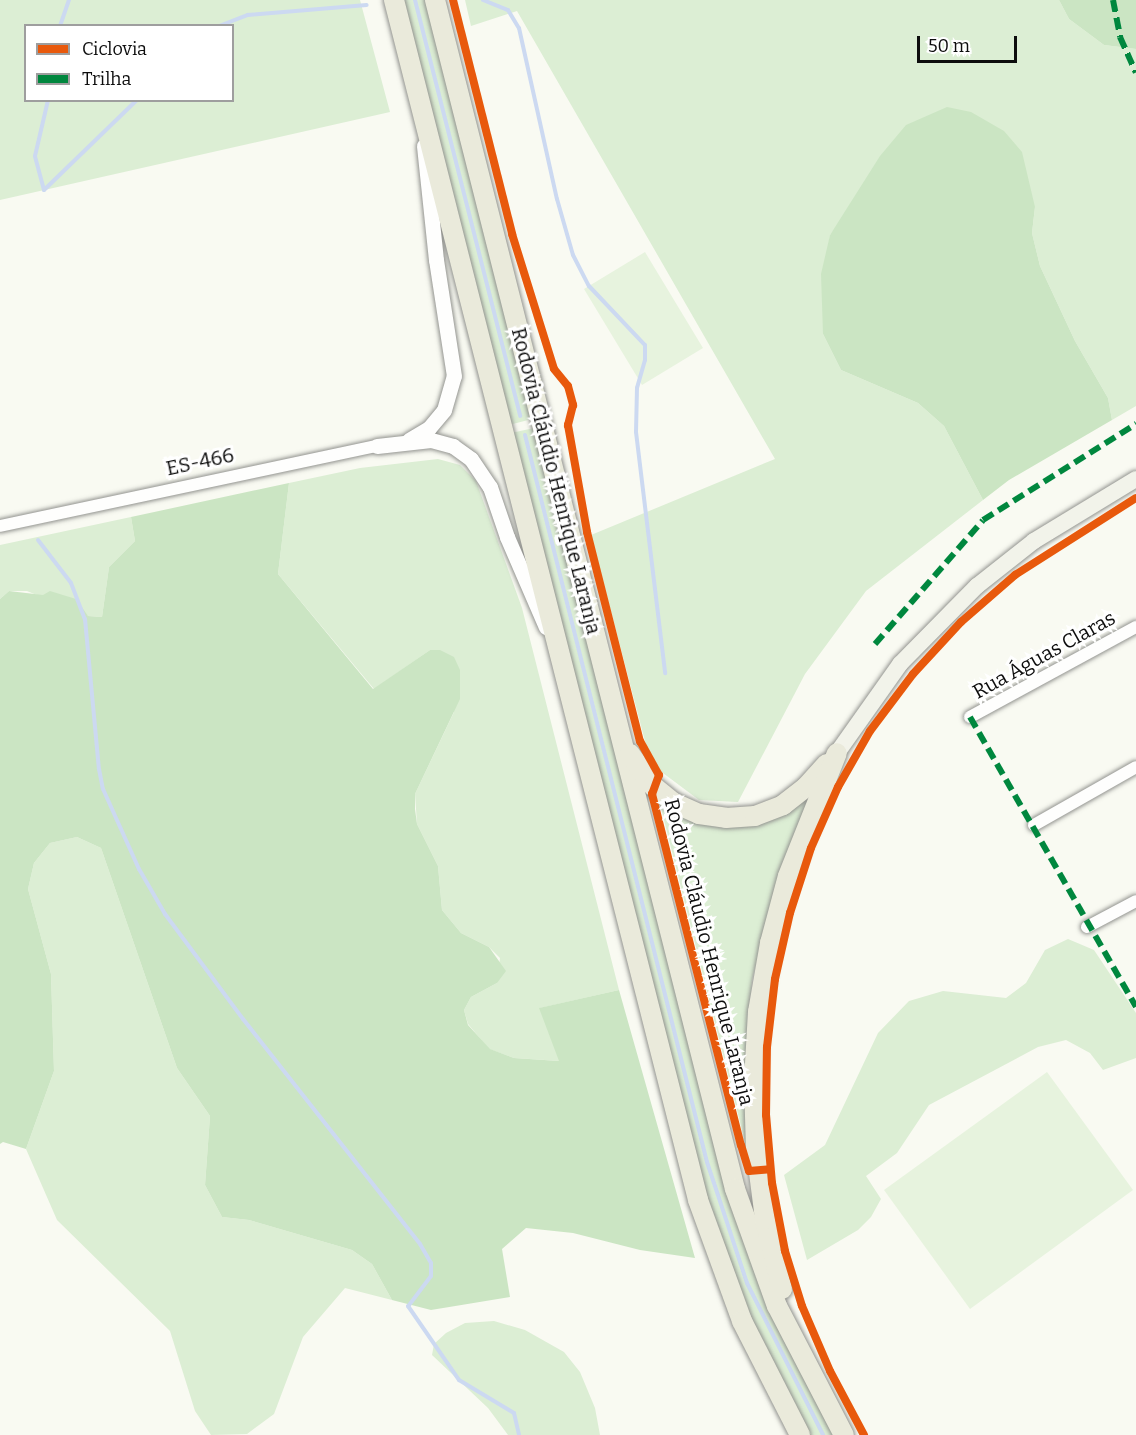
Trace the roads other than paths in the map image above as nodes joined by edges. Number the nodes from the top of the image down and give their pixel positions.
1 (394, 0) edge
2 (435, 0) edge
3 (420, 101) junction
4 (409, 440) junction
5 (376, 446) joint
6 (1136, 479) edge
7 (0, 526) edge
8 (1134, 632) edge
9 (561, 660) junction
10 (970, 717) dead end
11 (621, 741) junction
12 (837, 753) junction
13 (1136, 767) edge
14 (1034, 825) dead end
15 (1136, 901) edge
16 (1087, 927) dead end
17 (833, 1416) junction
18 (800, 1435) edge
19 (844, 1435) edge

1 - 3 main road, Rodovia Cláudio Henrique Laranja
2 - 11 main road, Rodovia Cláudio Henrique Laranja
3 - 4 street, ES-466
3 - 9 main road, Rodovia Cláudio Henrique Laranja
4 - 5 street, ES-466
4 - 9 street, ES-466
5 - 7 street, ES-466
6 - 12 main road
8 - 10 street, Rua Águas Claras
9 - 18 main road, Rodovia Cláudio Henrique Laranja
11 - 12 main road
11 - 17 main road, Rodovia Cláudio Henrique Laranja
12 - 17 main road
13 - 14 street
15 - 16 street
17 - 19 main road, Rodovia Cláudio Henrique Laranja

